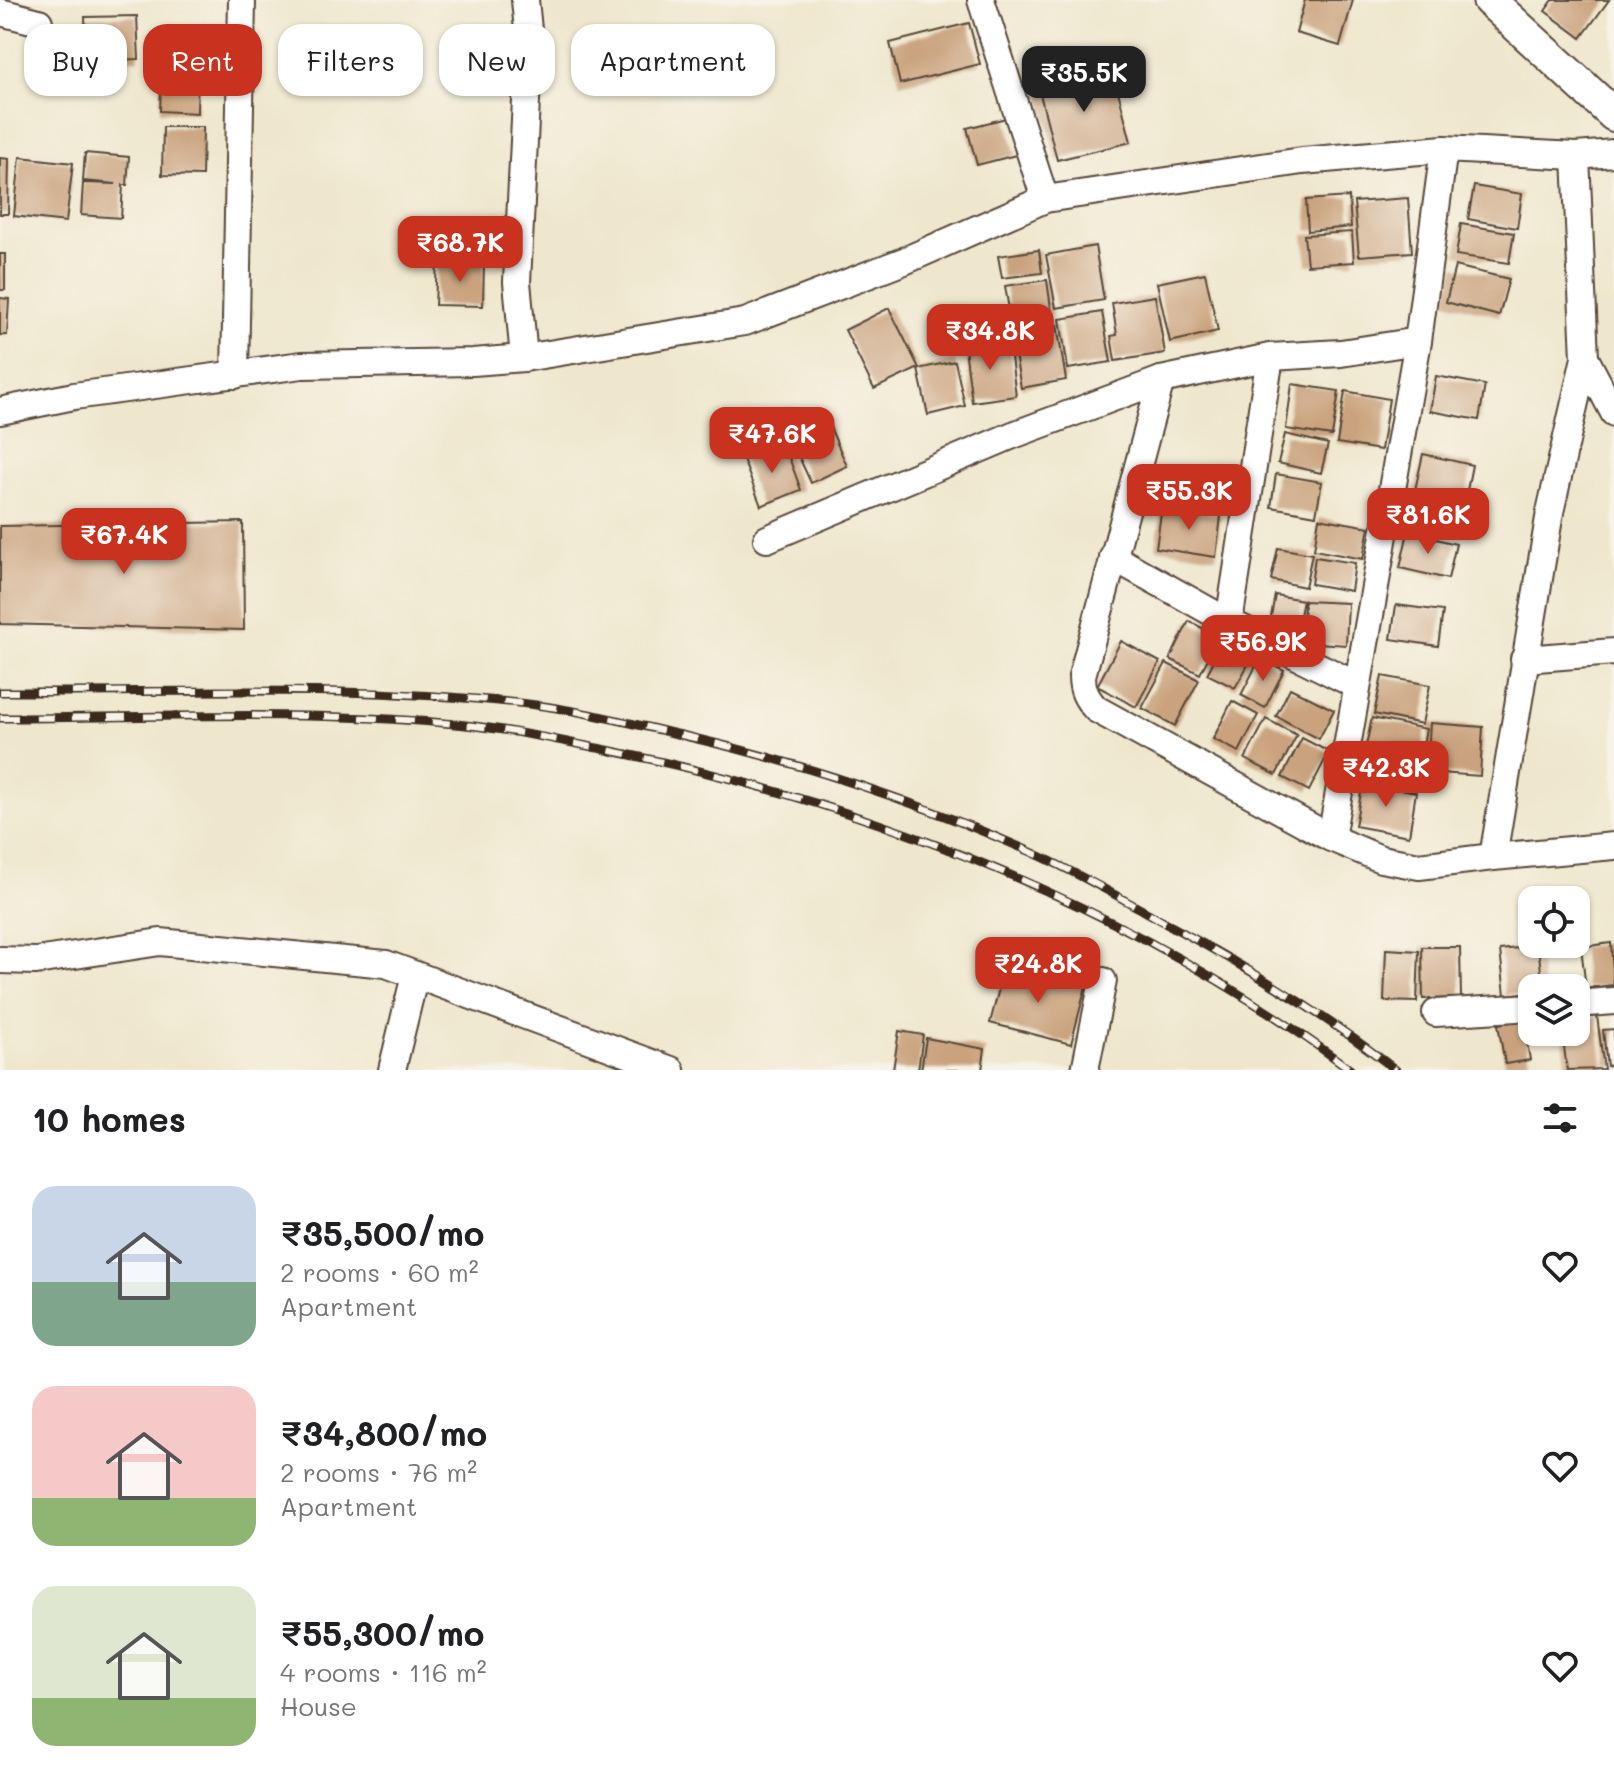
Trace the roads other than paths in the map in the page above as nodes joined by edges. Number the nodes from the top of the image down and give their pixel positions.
1 (242, 0) edge
2 (525, 0) edge
3 (981, 0) edge
4 (1489, 0) edge
5 (0, 12) edge
6 (39, 22) dead end
7 (1614, 115) edge
8 (1444, 149) junction
9 (1614, 153) edge
10 (1576, 156) junction
11 (1045, 199) junction
12 (1418, 341) junction
13 (1270, 357) junction
14 (524, 358) junction
15 (1585, 358) junction
16 (235, 375) junction
17 (1161, 380) junction
18 (0, 411) edge
19 (1614, 413) edge
20 (767, 539) dead end
21 (1113, 557) junction
22 (1229, 622) junction
23 (1614, 652) edge
24 (1524, 659) junction
25 (1356, 685) junction
26 (1331, 838) junction
27 (1614, 846) edge
28 (1493, 857) junction
29 (0, 960) edge
30 (415, 975) junction
31 (1103, 981) dead end
32 (1614, 1001) edge
33 (1590, 1003) edge
34 (1518, 1008) edge
35 (1436, 1013) dead end
36 (392, 1070) edge
37 (668, 1070) edge
38 (1085, 1070) edge

1 - 16 street
2 - 14 street
3 - 11 street
4 - 7 street
5 - 6 street
8 - 10 street
8 - 11 street
8 - 12 street
9 - 10 street
10 - 15 street
11 - 14 street
12 - 13 street
12 - 25 street
13 - 17 street
13 - 22 street
14 - 16 street
15 - 19 street
15 - 24 street
16 - 18 street
17 - 20 street
17 - 21 street
21 - 22 street
21 - 26 street
22 - 25 street
23 - 24 street
24 - 28 street
25 - 26 street
26 - 28 street
27 - 28 street
29 - 30 street
30 - 36 street
30 - 37 street
31 - 38 street
32 - 33 street
34 - 35 street

